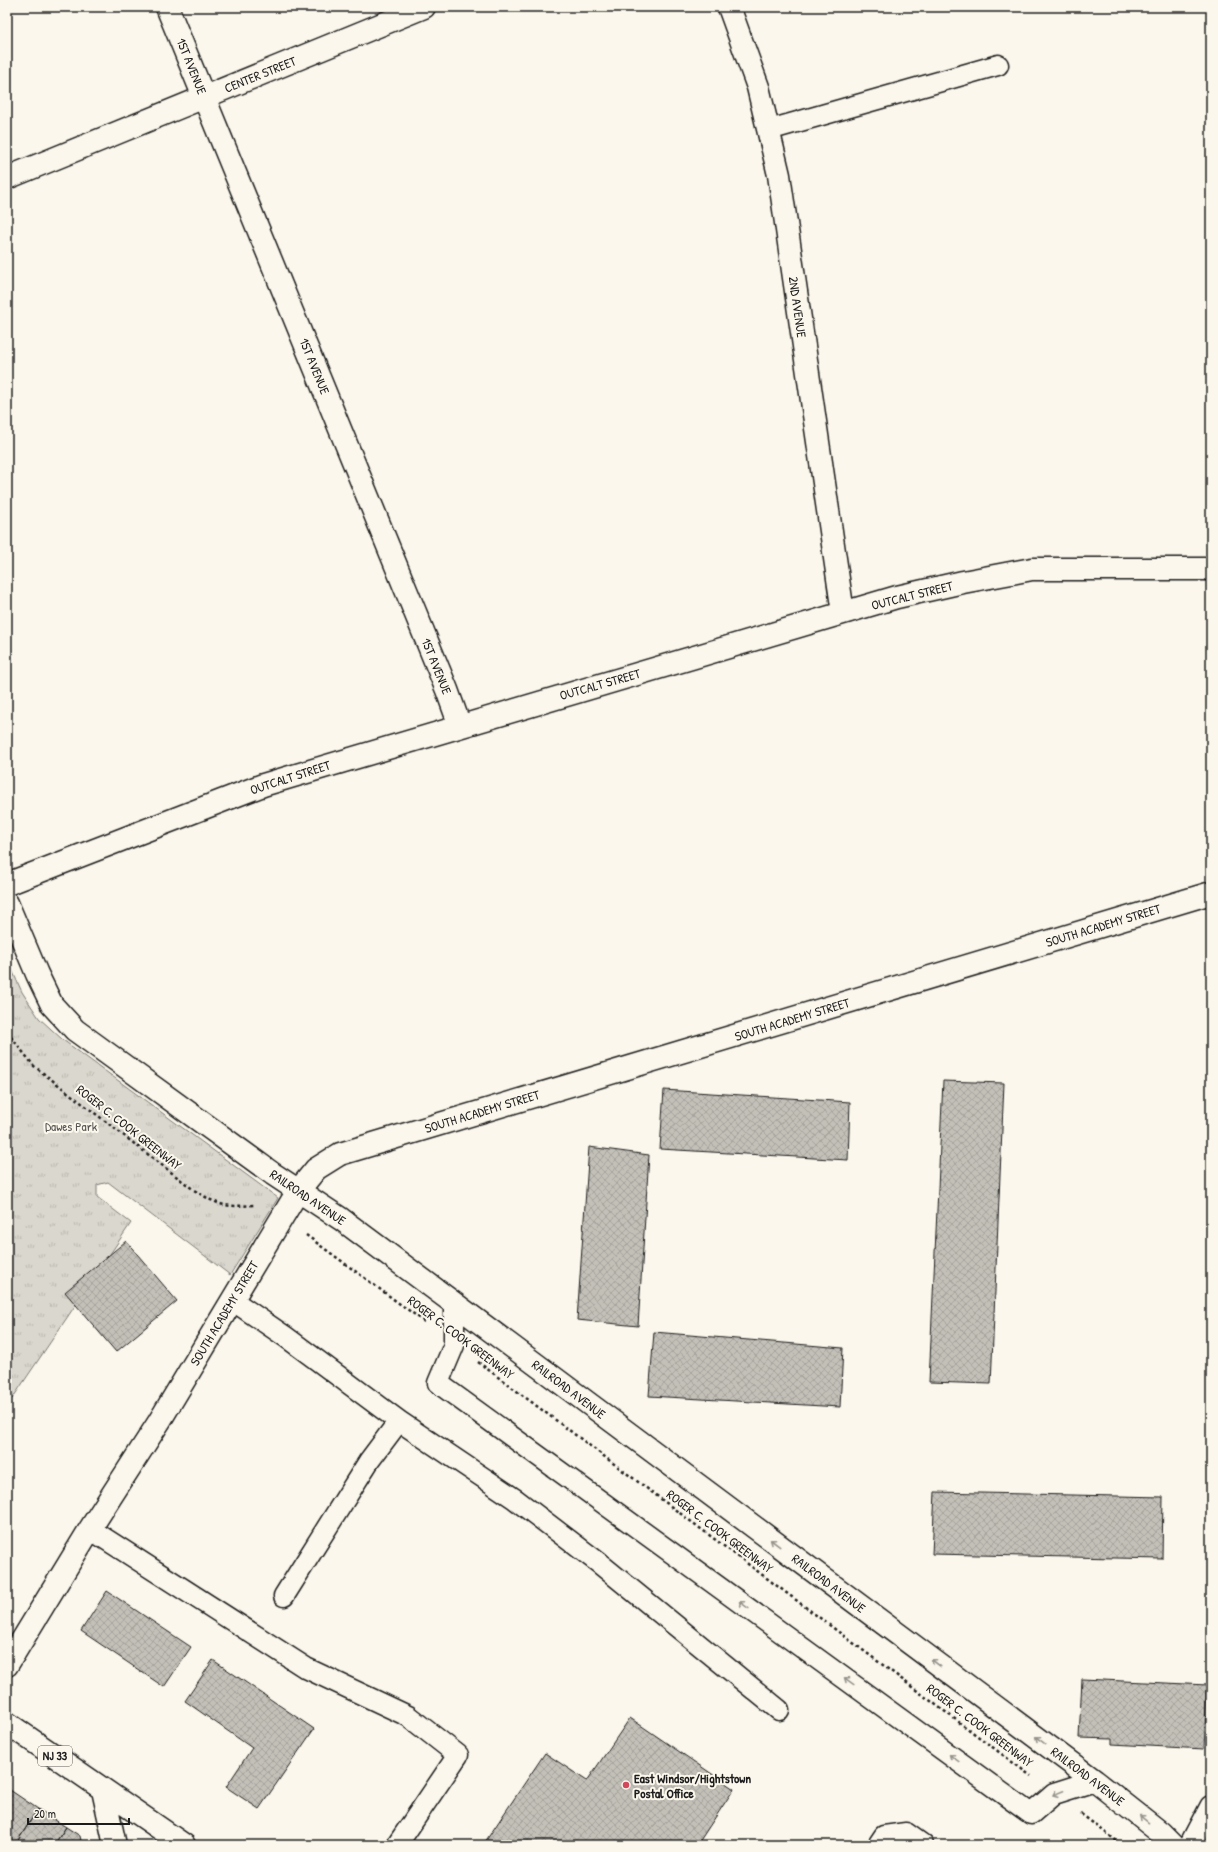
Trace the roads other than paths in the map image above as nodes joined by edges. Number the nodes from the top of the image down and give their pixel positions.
1 (167, 7) edge
2 (424, 7) edge
3 (729, 7) edge
4 (998, 65) dead end
5 (204, 97) junction
6 (769, 130) junction
7 (7, 178) edge
8 (1211, 569) edge
9 (843, 613) junction
10 (460, 726) junction
11 (7, 884) edge
12 (1211, 893) edge
13 (7, 903) edge
14 (298, 1191) junction
15 (232, 1300) junction
16 (454, 1304) junction
17 (399, 1421) junction
18 (90, 1529) junction
19 (284, 1596) dead end
20 (7, 1665) edge
21 (779, 1710) dead end
22 (7, 1723) edge
23 (1095, 1781) junction
24 (103, 1790) junction
25 (1211, 1807) edge
26 (881, 1840) edge
27 (115, 1845) edge
28 (184, 1845) edge
29 (397, 1845) edge
30 (923, 1845) edge
31 (1173, 1845) edge
32 (1191, 1845) edge

1 - 5 street, 1ST AVENUE
2 - 5 street, CENTER STREET
3 - 6 street, 2ND AVENUE
4 - 6 lane
5 - 7 street, CENTER STREET
5 - 10 street, 1ST AVENUE
6 - 9 street, 2ND AVENUE
8 - 9 street, OUTCALT STREET
9 - 10 street, OUTCALT STREET
10 - 11 street, OUTCALT STREET
12 - 14 street, SOUTH ACADEMY STREET
13 - 14 street, RAILROAD AVENUE
14 - 15 street, SOUTH ACADEMY STREET
14 - 16 street, RAILROAD AVENUE
15 - 17 lane
15 - 18 street, SOUTH ACADEMY STREET
23 -> 16 street, RAILROAD AVENUE
23 -> 16 lane
17 - 19 lane
17 - 21 lane
18 - 20 street, SOUTH ACADEMY STREET
18 - 29 lane
22 - 24 street, NJ 33
31 -> 23 street, RAILROAD AVENUE
24 - 27 street
24 - 28 street, NJ 33
25 - 32 street
26 - 30 lane

